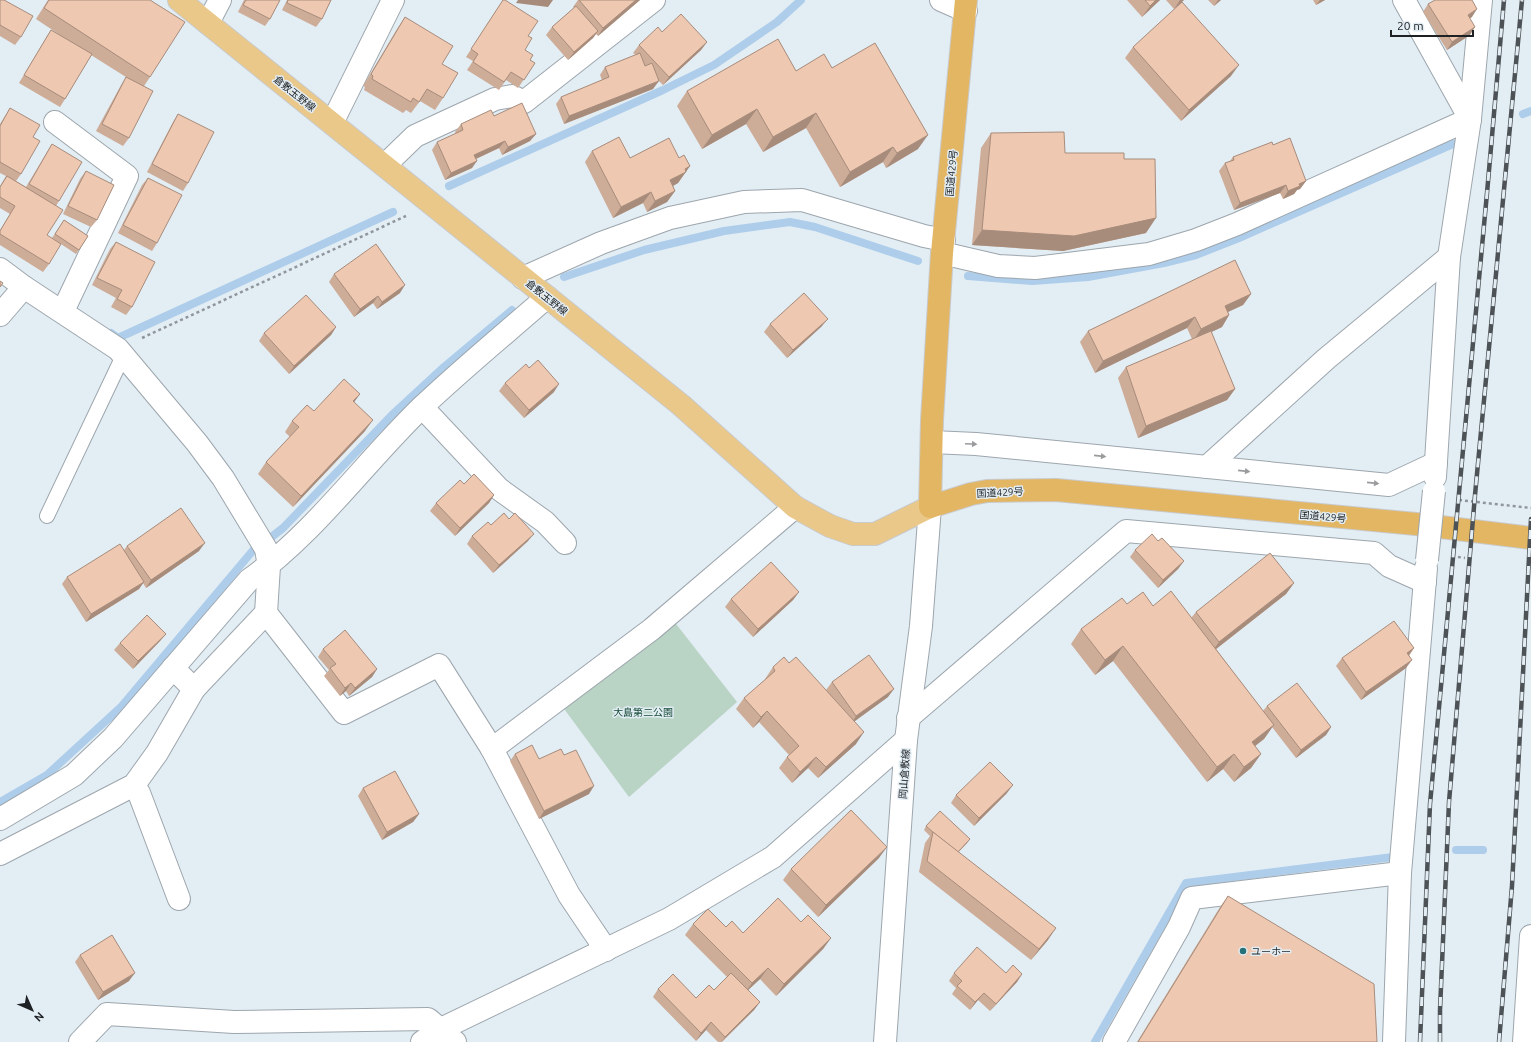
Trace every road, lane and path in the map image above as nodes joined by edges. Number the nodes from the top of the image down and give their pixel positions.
1 (179, 0) edge
2 (220, 0) edge
3 (393, 0) edge
4 (654, 0) edge
5 (941, 0) edge
6 (1404, 0) edge
7 (1481, 0) edge
8 (966, 5) edge
9 (208, 23) junction
10 (1470, 119) junction
11 (55, 122) dead end
12 (332, 123) junction
13 (385, 165) junction
14 (428, 201) junction
15 (943, 247) junction
16 (1449, 257) junction
17 (0, 268) edge
18 (523, 278) junction
19 (24, 287) junction
20 (547, 296) junction
21 (66, 305) junction
22 (0, 315) edge
23 (121, 352) junction
24 (422, 407) junction
25 (932, 442) junction
26 (1436, 463) junction
27 (1207, 467) junction
28 (1443, 495) junction
29 (795, 507) junction
30 (930, 508) junction
31 (1531, 508) edge
32 (47, 516) dead end
33 (1531, 538) edge
34 (565, 543) dead end
35 (264, 551) junction
36 (1425, 582) junction
37 (266, 613) junction
38 (173, 668) junction
39 (194, 689) junction
40 (908, 718) junction
41 (906, 740) junction
42 (492, 749) junction
43 (134, 786) junction
44 (0, 819) edge
45 (0, 854) edge
46 (1400, 873) junction
47 (179, 899) dead end
48 (1531, 936) edge
49 (606, 950) junction
50 (448, 1035) edge
51 (80, 1042) edge
52 (422, 1042) edge
53 (885, 1042) edge
54 (1114, 1042) edge
55 (1394, 1042) edge
56 (1524, 1042) edge

1 - 9 main road, 倉敷玉野線
2 - 9 street
3 - 12 street
4 - 13 street
5 - 8 street
6 - 10 street
7 - 10 street
8 - 15 highway, 国道429号
9 - 12 main road, 倉敷玉野線
10 - 15 street
10 - 16 street
11 - 21 street
12 - 13 main road, 倉敷玉野線
13 - 14 main road, 倉敷玉野線
14 - 18 main road, 倉敷玉野線
14 - 23 path
15 - 18 street
15 - 25 highway, 国道429号
16 - 26 street
16 - 27 street
17 - 19 street
18 - 20 main road, 倉敷玉野線
19 - 21 street
19 - 22 street
20 - 24 street
20 - 29 main road, 倉敷玉野線
21 - 23 street
23 - 32 lane
23 - 35 street
24 - 34 street
24 - 35 street
25 -> 27 street
25 - 30 highway, 国道429号
27 -> 26 street
26 - 28 street
28 - 31 path
28 - 36 street, bridge
29 - 30 main road, 倉敷玉野線
29 - 42 street
30 - 33 highway, 国道429号
30 - 40 street, 岡山倉敷線
35 - 37 street
35 - 38 street
36 - 40 street
36 - 46 street
37 - 39 street
37 - 42 street
38 - 39 street
38 - 44 street
39 - 43 street
40 - 41 street, 岡山倉敷線
41 - 49 street
41 - 53 street, 岡山倉敷線
42 - 49 street
43 - 45 street
43 - 47 street
46 - 54 street
46 - 55 street
48 - 56 street
49 - 50 street
50 - 51 street
50 - 52 street

